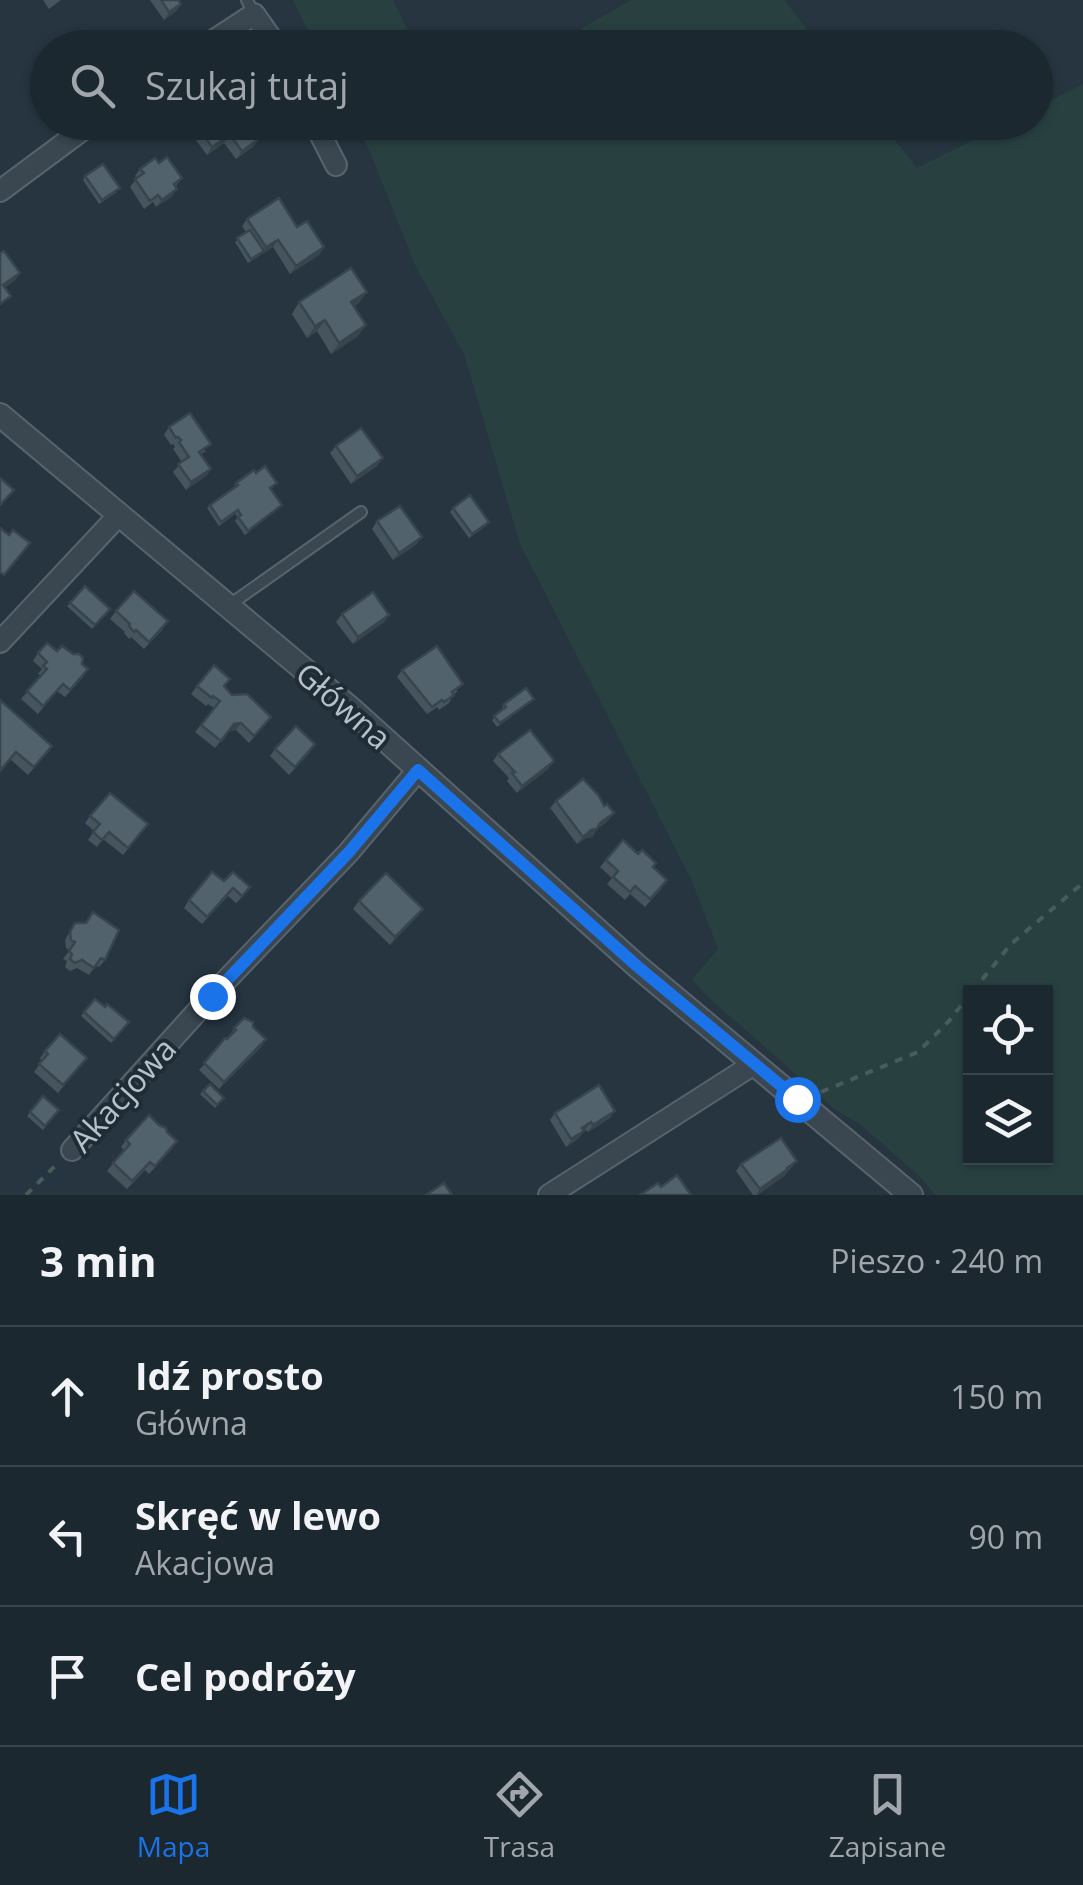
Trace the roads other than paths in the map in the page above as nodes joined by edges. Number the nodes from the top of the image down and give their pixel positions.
1 (251, 7) edge
2 (224, 30) edge
3 (266, 30) edge
4 (68, 140) edge
5 (323, 140) edge
6 (336, 166) dead end
7 (0, 190) edge
8 (0, 415) edge
9 (361, 512) dead end
10 (118, 516) junction
11 (227, 606) junction
12 (0, 642) edge
13 (418, 770) junction
14 (754, 1064) junction
15 (72, 1150) road end
16 (549, 1195) edge
17 (911, 1195) edge

1 - 2 street
1 - 3 street
4 - 7 street
5 - 6 street
8 - 10 street, Główna
9 - 11 lane
10 - 11 street, Główna
10 - 12 street
11 - 13 street, Główna
13 - 14 street, Główna
13 - 15 street, Akacjowa
14 - 16 street
14 - 17 street, Główna

